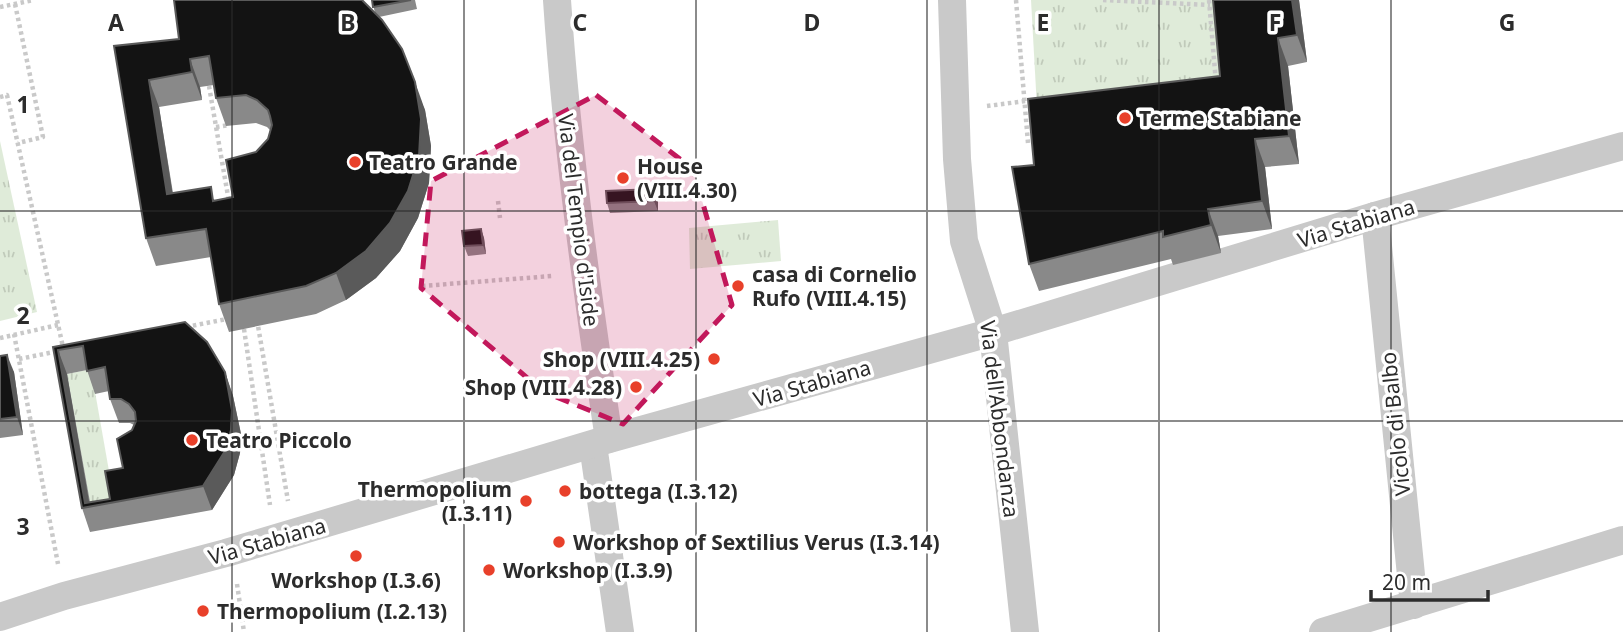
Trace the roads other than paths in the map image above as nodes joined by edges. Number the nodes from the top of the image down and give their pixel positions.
1 (557, 0) edge
2 (952, 0) edge
3 (1623, 146) edge
4 (1376, 230) junction
5 (993, 332) junction
6 (601, 442) junction
7 (1623, 540) edge
8 (1414, 605) junction
9 (0, 617) edge
10 (620, 632) edge
11 (1026, 632) edge
12 (1323, 632) edge

1 - 6 street, Via del Tempio d'Iside
2 - 5 street, Via dell'Abbondanza
3 - 4 street, Via Stabiana
4 - 5 street, Via Stabiana
4 - 8 street, Vicolo di Balbo
5 - 6 street, Via Stabiana
5 - 11 street, Via dell'Abbondanza
6 - 9 street, Via Stabiana
6 - 10 street, Via del Tempio d'Iside
7 - 8 street
8 - 12 street

